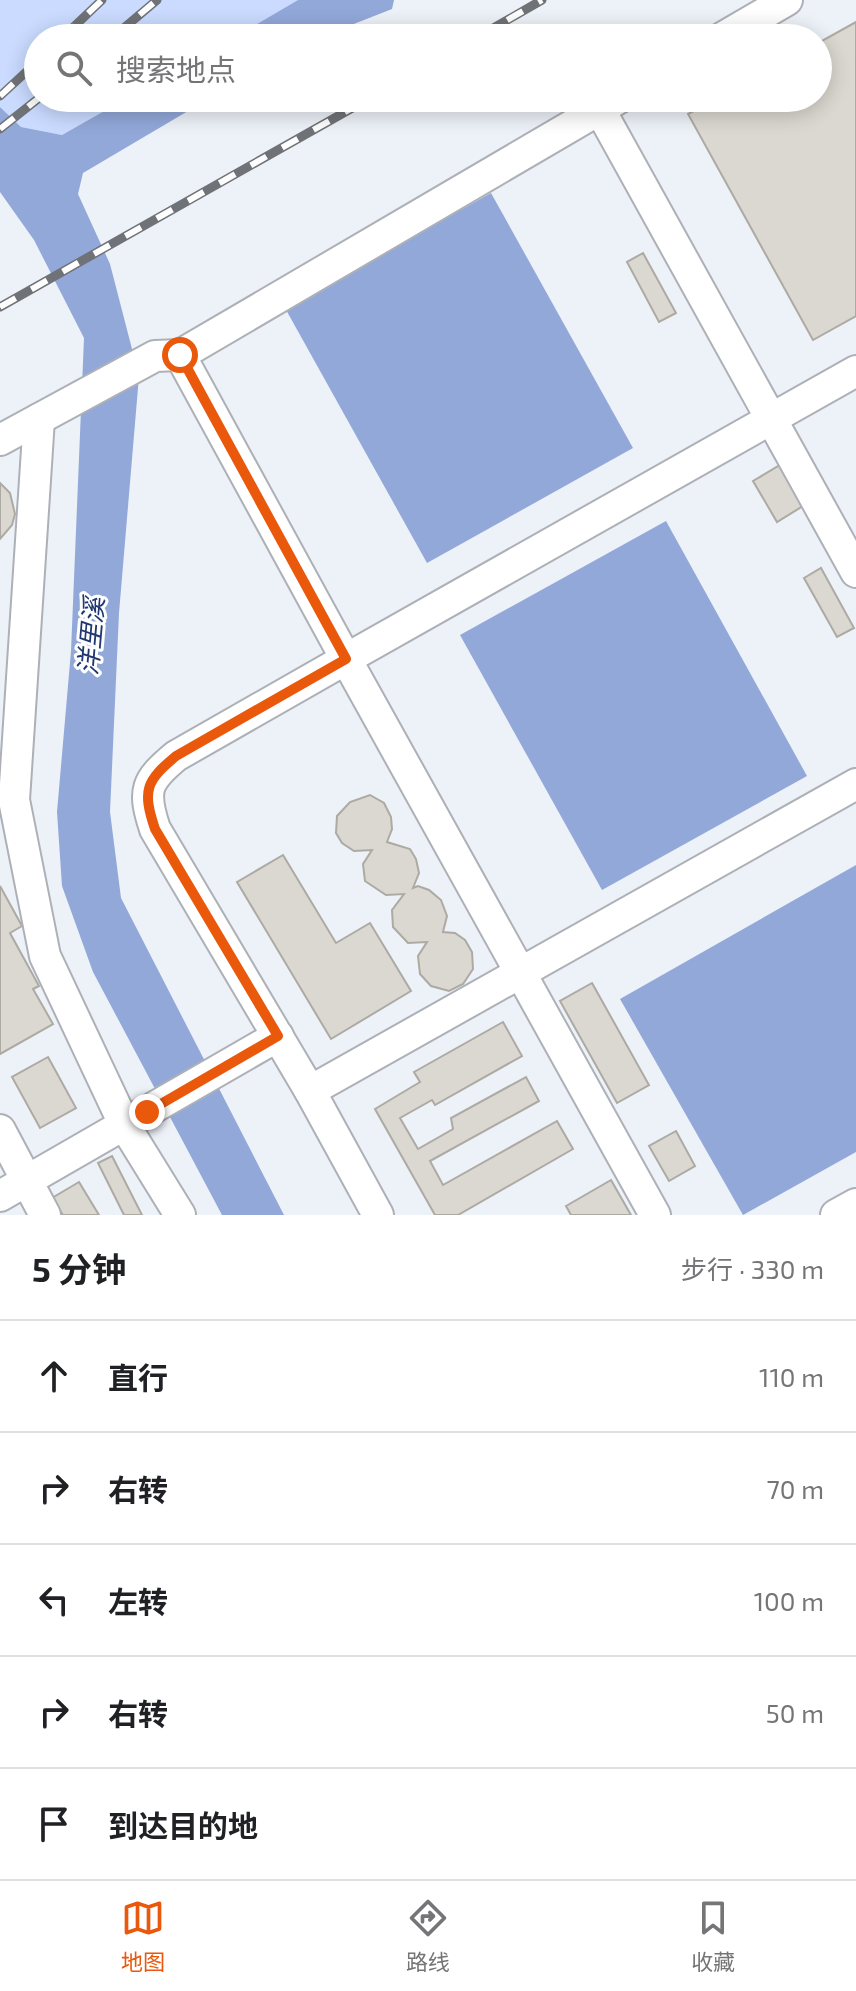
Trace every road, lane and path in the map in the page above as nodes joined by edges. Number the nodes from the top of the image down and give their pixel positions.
1 (787, 0) edge
2 (746, 24) edge
3 (596, 112) edge
4 (614, 112) edge
5 (180, 355) junction
6 (856, 371) edge
7 (39, 419) junction
8 (771, 419) junction
9 (0, 440) edge
10 (856, 572) edge
11 (346, 659) junction
12 (856, 784) edge
13 (7, 804) edge
14 (520, 973) junction
15 (278, 1036) junction
16 (310, 1091) junction
17 (136, 1119) junction
18 (0, 1130) edge
19 (28, 1181) junction
20 (0, 1196) edge
21 (856, 1204) edge
22 (45, 1215) edge
23 (180, 1215) edge
24 (378, 1215) edge
25 (655, 1215) edge
26 (836, 1215) edge

1 - 2 lane
3 - 5 lane
4 - 8 lane
5 - 7 lane
5 - 11 lane
6 - 8 lane
7 - 9 lane
7 - 13 lane
8 - 10 lane
8 - 11 lane
11 - 14 lane
11 - 15 lane
12 - 14 lane
13 - 17 lane
14 - 16 lane
14 - 25 lane
15 - 16 lane
15 - 17 lane
16 - 24 lane
17 - 19 lane
17 - 23 lane
18 - 19 lane
19 - 20 lane
19 - 22 lane
21 - 26 lane

